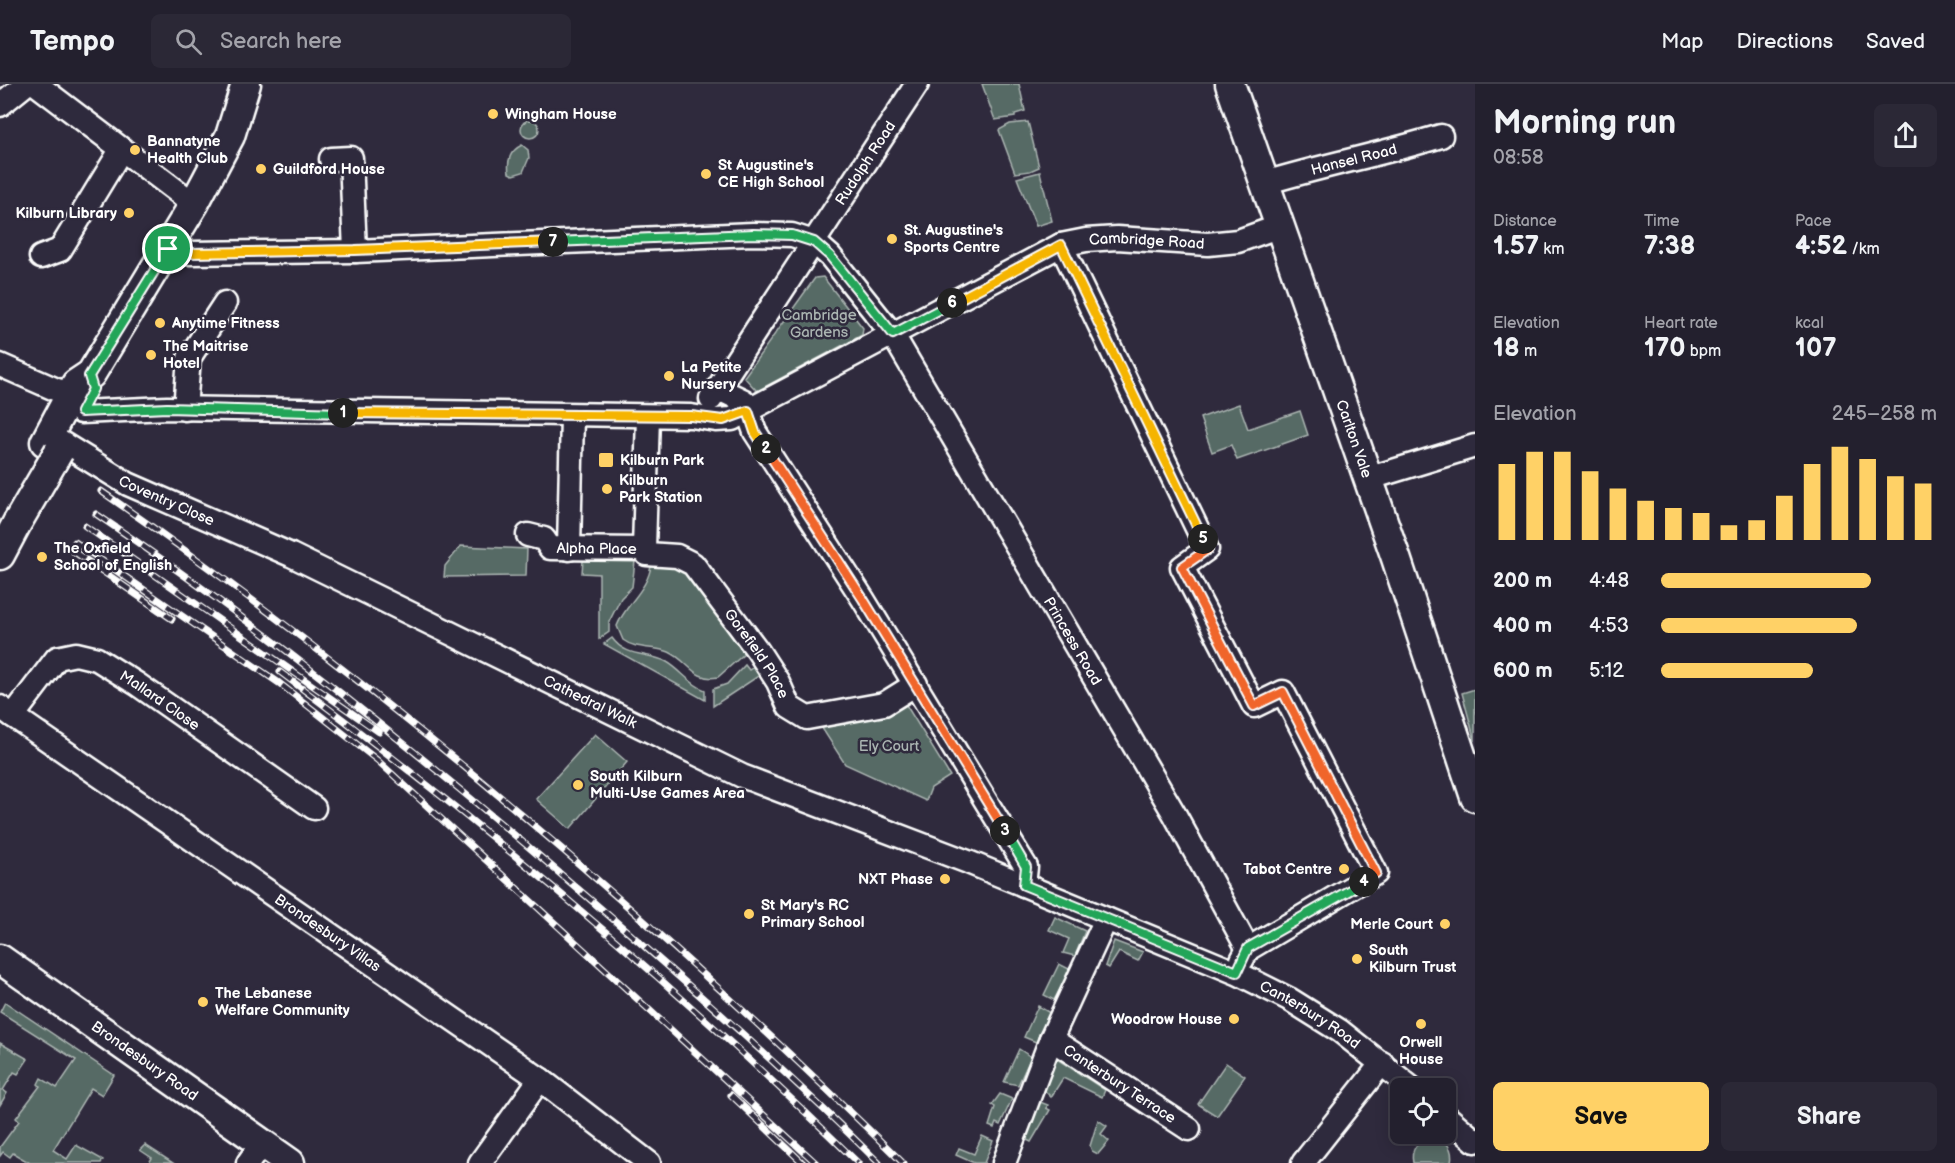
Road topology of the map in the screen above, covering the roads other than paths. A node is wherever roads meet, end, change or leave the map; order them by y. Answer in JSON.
{"nodes":[{"id":1,"x":36,"y":84,"type":"edge"},
{"id":2,"x":246,"y":84,"type":"edge"},
{"id":3,"x":917,"y":84,"type":"edge"},
{"id":4,"x":1230,"y":84,"type":"edge"},
{"id":5,"x":1441,"y":136,"type":"dead end"},
{"id":6,"x":121,"y":150,"type":"junction"},
{"id":7,"x":331,"y":159,"type":"dead end"},
{"id":8,"x":1265,"y":183,"type":"junction"},
{"id":9,"x":194,"y":204,"type":"junction"},
{"id":10,"x":1280,"y":226,"type":"junction"},
{"id":11,"x":814,"y":242,"type":"junction"},
{"id":12,"x":1061,"y":245,"type":"junction"},
{"id":13,"x":168,"y":249,"type":"junction"},
{"id":14,"x":355,"y":250,"type":"junction"},
{"id":15,"x":40,"y":257,"type":"dead end"},
{"id":16,"x":225,"y":303,"type":"dead end"},
{"id":17,"x":893,"y":334,"type":"junction"},
{"id":18,"x":0,"y":365,"type":"edge"},
{"id":19,"x":719,"y":389,"type":"junction"},
{"id":20,"x":185,"y":409,"type":"junction"},
{"id":21,"x":748,"y":411,"type":"junction"},
{"id":22,"x":572,"y":416,"type":"junction"},
{"id":23,"x":648,"y":416,"type":"junction"},
{"id":24,"x":691,"y":416,"type":"junction"},
{"id":25,"x":64,"y":422,"type":"junction"},
{"id":26,"x":1475,"y":446,"type":"edge"},
{"id":27,"x":1367,"y":479,"type":"junction"},
{"id":28,"x":5,"y":521,"type":"edge"},
{"id":29,"x":528,"y":535,"type":"dead end"},
{"id":30,"x":569,"y":549,"type":"junction"},
{"id":31,"x":644,"y":549,"type":"junction"},
{"id":32,"x":0,"y":555,"type":"edge"},
{"id":33,"x":291,"y":555,"type":"joint"},
{"id":34,"x":916,"y":684,"type":"junction"},
{"id":35,"x":7,"y":712,"type":"edge"},
{"id":36,"x":1475,"y":797,"type":"edge"},
{"id":37,"x":314,"y":808,"type":"dead end"},
{"id":38,"x":897,"y":837,"type":"joint"},
{"id":39,"x":1024,"y":885,"type":"junction"},
{"id":40,"x":1106,"y":919,"type":"junction"},
{"id":41,"x":1248,"y":948,"type":"junction"},
{"id":42,"x":0,"y":959,"type":"edge"},
{"id":43,"x":1237,"y":972,"type":"junction"},
{"id":44,"x":1051,"y":1039,"type":"junction"},
{"id":45,"x":1382,"y":1063,"type":"junction"},
{"id":46,"x":540,"y":1078,"type":"junction"},
{"id":47,"x":1400,"y":1078,"type":"edge"},
{"id":48,"x":1456,"y":1125,"type":"edge"},
{"id":49,"x":1189,"y":1130,"type":"dead end"},
{"id":50,"x":1475,"y":1141,"type":"edge"},
{"id":51,"x":255,"y":1153,"type":"edge"},
{"id":52,"x":290,"y":1163,"type":"edge"},
{"id":53,"x":480,"y":1163,"type":"edge"},
{"id":54,"x":650,"y":1163,"type":"edge"},
{"id":55,"x":1004,"y":1163,"type":"edge"},
{"id":56,"x":1303,"y":1163,"type":"edge"}],
"edges":[{"from":1,"to":6,"type":"street"},
{"from":2,"to":9,"type":"main road"},
{"from":3,"to":11,"type":"street","name":"Rudolph Road"},
{"from":4,"to":8,"type":"main road","name":"Carlton Vale"},
{"from":5,"to":8,"type":"street","name":"Hansel Road"},
{"from":6,"to":9,"type":"street"},
{"from":6,"to":15,"type":"street"},
{"from":7,"to":14,"type":"street"},
{"from":8,"to":10,"type":"main road","name":"Carlton Vale"},
{"from":9,"to":13,"type":"main road"},
{"from":10,"to":12,"type":"street","name":"Cambridge Road"},
{"from":10,"to":27,"type":"main road","name":"Carlton Vale"},
{"from":11,"to":14,"type":"street"},
{"from":11,"to":17,"type":"street"},
{"from":11,"to":19,"type":"street"},
{"from":12,"to":17,"type":"street","name":"Cambridge Road"},
{"from":12,"to":41,"type":"street"},
{"from":13,"to":14,"type":"street"},
{"from":13,"to":25,"type":"main road"},
{"from":16,"to":20,"type":"street"},
{"from":17,"to":21,"type":"street"},
{"from":17,"to":41,"type":"street","name":"Princess Road"},
{"from":18,"to":25,"type":"street"},
{"from":19,"to":21,"type":"street"},
{"from":19,"to":24,"type":"street"},
{"from":20,"to":22,"type":"street"},
{"from":20,"to":25,"type":"street"},
{"from":21,"to":24,"type":"street"},
{"from":21,"to":34,"type":"street"},
{"from":22,"to":23,"type":"street"},
{"from":22,"to":30,"type":"street"},
{"from":23,"to":24,"type":"street"},
{"from":23,"to":31,"type":"street","name":"Alpha Place"},
{"from":25,"to":28,"type":"main road","bridge":true},
{"from":25,"to":33,"type":"street","name":"Coventry Close"},
{"from":26,"to":27,"type":"street"},
{"from":27,"to":36,"type":"main road","name":"Carlton Vale"},
{"from":28,"to":32,"type":"main road"},
{"from":29,"to":30,"type":"street","name":"Alpha Place"},
{"from":30,"to":31,"type":"street","name":"Alpha Place"},
{"from":31,"to":34,"type":"street","name":"Gorefield Place"},
{"from":33,"to":38,"type":"street","name":"Cathedral Walk"},
{"from":34,"to":39,"type":"street"},
{"from":35,"to":37,"type":"street","name":"Mallard Close"},
{"from":35,"to":46,"type":"street","name":"Brondesbury Villas"},
{"from":38,"to":39,"type":"street","name":"Canterbury Road"},
{"from":39,"to":40,"type":"street","name":"Canterbury Road"},
{"from":40,"to":43,"type":"street","name":"Canterbury Road"},
{"from":40,"to":44,"type":"street","name":"Canterbury Terrace"},
{"from":41,"to":43,"type":"street"},
{"from":42,"to":51,"type":"main road","name":"Brondesbury Road"},
{"from":43,"to":45,"type":"street","name":"Canterbury Road"},
{"from":44,"to":49,"type":"street","name":"Canterbury Terrace"},
{"from":44,"to":55,"type":"street","name":"Canterbury Terrace"},
{"from":45,"to":47,"type":"street","name":"Canterbury Road"},
{"from":45,"to":56,"type":"street"},
{"from":46,"to":53,"type":"street"},
{"from":46,"to":54,"type":"street","name":"Brondesbury Villas"},
{"from":48,"to":50,"type":"street"},
{"from":51,"to":52,"type":"main road","name":"Brondesbury Road"}]}
